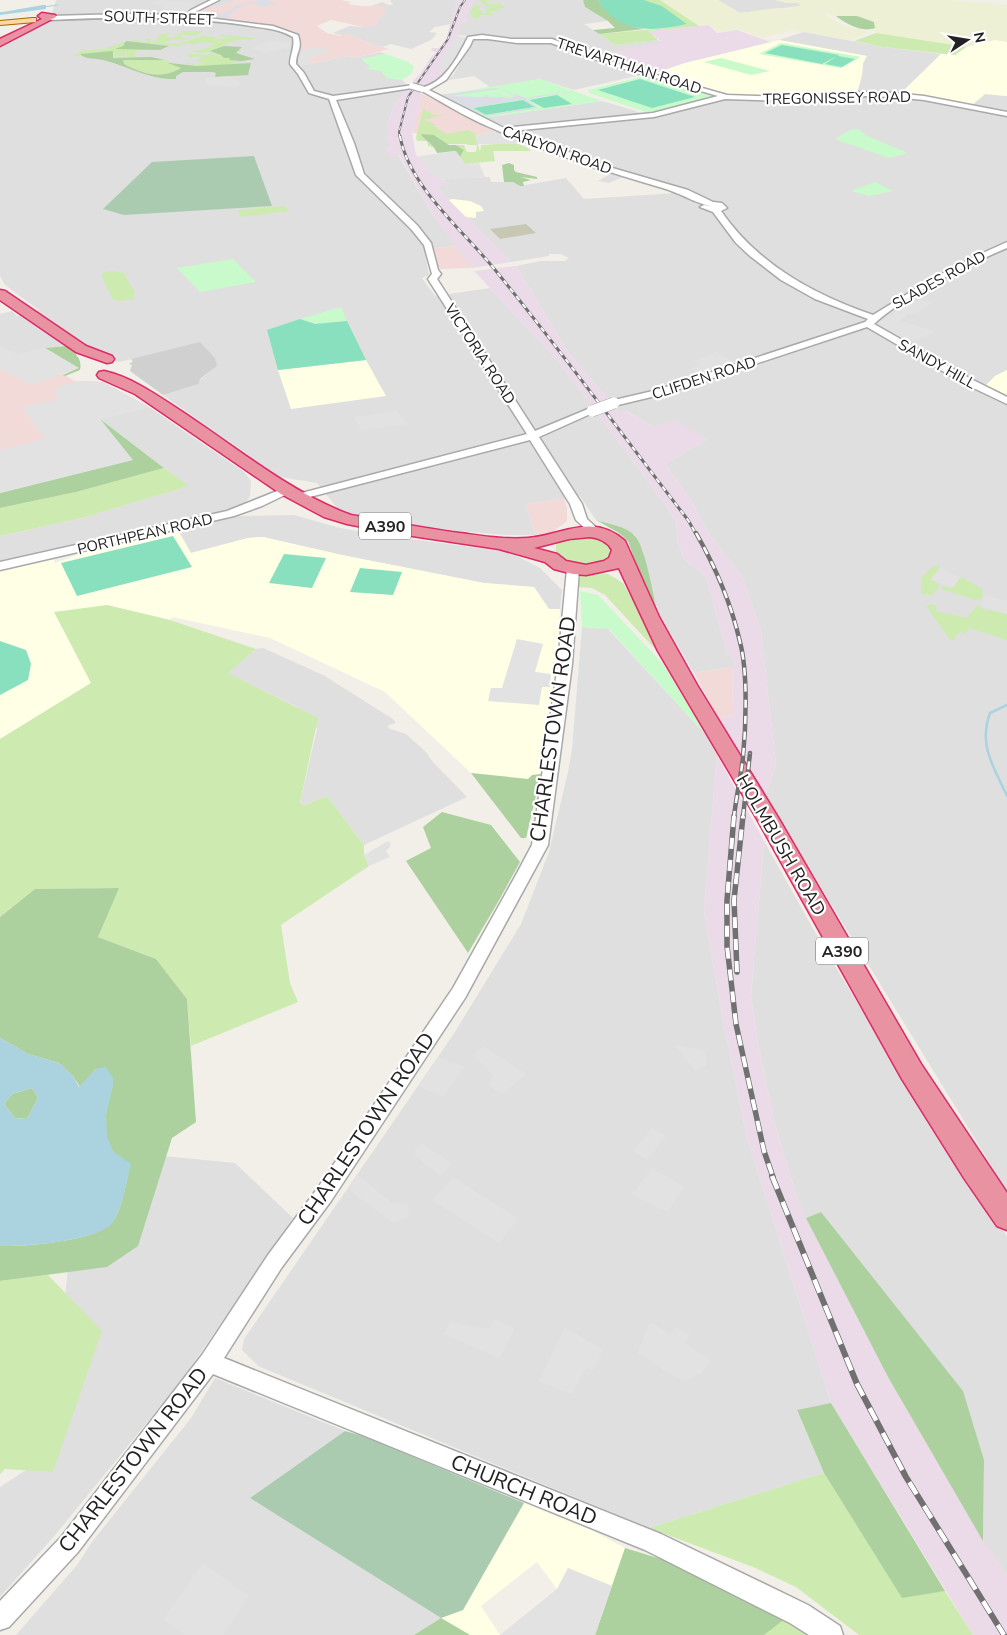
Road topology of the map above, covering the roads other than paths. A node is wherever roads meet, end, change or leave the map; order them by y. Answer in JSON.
{"nodes":[{"id":1,"x":216,"y":0,"type":"edge"},
{"id":2,"x":189,"y":16,"type":"junction"},
{"id":3,"x":41,"y":18,"type":"junction"},
{"id":4,"x":0,"y":23,"type":"edge"},
{"id":5,"x":0,"y":44,"type":"edge"},
{"id":6,"x":422,"y":90,"type":"junction"},
{"id":7,"x":725,"y":97,"type":"junction"},
{"id":8,"x":333,"y":98,"type":"junction"},
{"id":9,"x":1007,"y":114,"type":"edge"},
{"id":10,"x":504,"y":130,"type":"junction"},
{"id":11,"x":738,"y":240,"type":"joint"},
{"id":12,"x":1007,"y":245,"type":"edge"},
{"id":13,"x":0,"y":294,"type":"edge"},
{"id":14,"x":871,"y":321,"type":"junction"},
{"id":15,"x":81,"y":349,"type":"junction"},
{"id":16,"x":118,"y":365,"type":"junction"},
{"id":17,"x":88,"y":368,"type":"junction"},
{"id":18,"x":104,"y":375,"type":"junction"},
{"id":19,"x":140,"y":391,"type":"junction"},
{"id":20,"x":1007,"y":401,"type":"edge"},
{"id":21,"x":533,"y":436,"type":"junction"},
{"id":22,"x":288,"y":493,"type":"junction"},
{"id":23,"x":579,"y":514,"type":"junction"},
{"id":24,"x":595,"y":532,"type":"junction"},
{"id":25,"x":564,"y":534,"type":"junction"},
{"id":26,"x":501,"y":544,"type":"junction"},
{"id":27,"x":621,"y":550,"type":"junction"},
{"id":28,"x":551,"y":558,"type":"junction"},
{"id":29,"x":0,"y":566,"type":"edge"},
{"id":30,"x":573,"y":569,"type":"junction"},
{"id":31,"x":600,"y":569,"type":"junction"},
{"id":32,"x":640,"y":597,"type":"junction"},
{"id":33,"x":1007,"y":1217,"type":"edge"},
{"id":34,"x":209,"y":1362,"type":"junction"},
{"id":35,"x":0,"y":1618,"type":"edge"},
{"id":36,"x":832,"y":1635,"type":"edge"}],
"edges":[{"from":1,"to":2,"type":"street"},
{"from":2,"to":3,"type":"street","name":"SOUTH STREET"},
{"from":2,"to":8,"type":"street","name":"SOUTH STREET"},
{"from":3,"to":4,"type":"main road"},
{"from":3,"to":5,"type":"highway"},
{"from":6,"to":7,"type":"street","name":"TREVARTHIAN ROAD"},
{"from":6,"to":8,"type":"street","name":"CARLYON ROAD","bridge":true},
{"from":6,"to":10,"type":"street","name":"CARLYON ROAD"},
{"from":7,"to":9,"type":"street","name":"TREGONISSEY ROAD"},
{"from":7,"to":10,"type":"street"},
{"from":8,"to":21,"type":"street","name":"VICTORIA ROAD"},
{"from":10,"to":11,"type":"street","name":"CARLYON ROAD"},
{"from":11,"to":14,"type":"street","name":"SANDY HILL"},
{"from":12,"to":14,"type":"street","name":"SLADES ROAD"},
{"from":13,"to":15,"type":"highway","number":"A390"},
{"from":14,"to":20,"type":"street","name":"SANDY HILL"},
{"from":14,"to":21,"type":"street","name":"CLIFDEN ROAD","bridge":true},
{"from":15,"to":16,"type":"highway","number":"A390"},
{"from":15,"to":17,"type":"highway"},
{"from":16,"to":17,"type":"highway"},
{"from":16,"to":18,"type":"highway","number":"A390"},
{"from":16,"to":19,"type":"highway","number":"A390"},
{"from":17,"to":18,"type":"highway","number":"A390"},
{"from":18,"to":19,"type":"highway","number":"A390"},
{"from":19,"to":22,"type":"highway","number":"A390"},
{"from":21,"to":22,"type":"street","name":"PORTHPEAN ROAD"},
{"from":21,"to":23,"type":"street"},
{"from":22,"to":26,"type":"highway","number":"A390"},
{"from":22,"to":29,"type":"street","name":"PORTHPEAN ROAD"},
{"from":23,"to":24,"type":"street"},
{"from":23,"to":25,"type":"street"},
{"from":24,"to":25,"type":"highway","number":"A390"},
{"from":24,"to":27,"type":"highway","number":"A390"},
{"from":25,"to":26,"type":"highway","number":"A390"},
{"from":25,"to":28,"type":"highway"},
{"from":26,"to":28,"type":"highway","number":"A390"},
{"from":27,"to":31,"type":"highway"},
{"from":27,"to":32,"type":"highway","number":"A390"},
{"from":28,"to":30,"type":"highway","number":"A390"},
{"from":30,"to":31,"type":"highway","number":"A390"},
{"from":30,"to":34,"type":"street","name":"CHARLESTOWN ROAD"},
{"from":31,"to":32,"type":"highway","number":"A390"},
{"from":32,"to":33,"type":"highway","name":"HOLMBUSH ROAD","number":"A390"},
{"from":34,"to":35,"type":"street","name":"CHARLESTOWN ROAD"},
{"from":34,"to":36,"type":"street","name":"CHURCH ROAD"}]}
